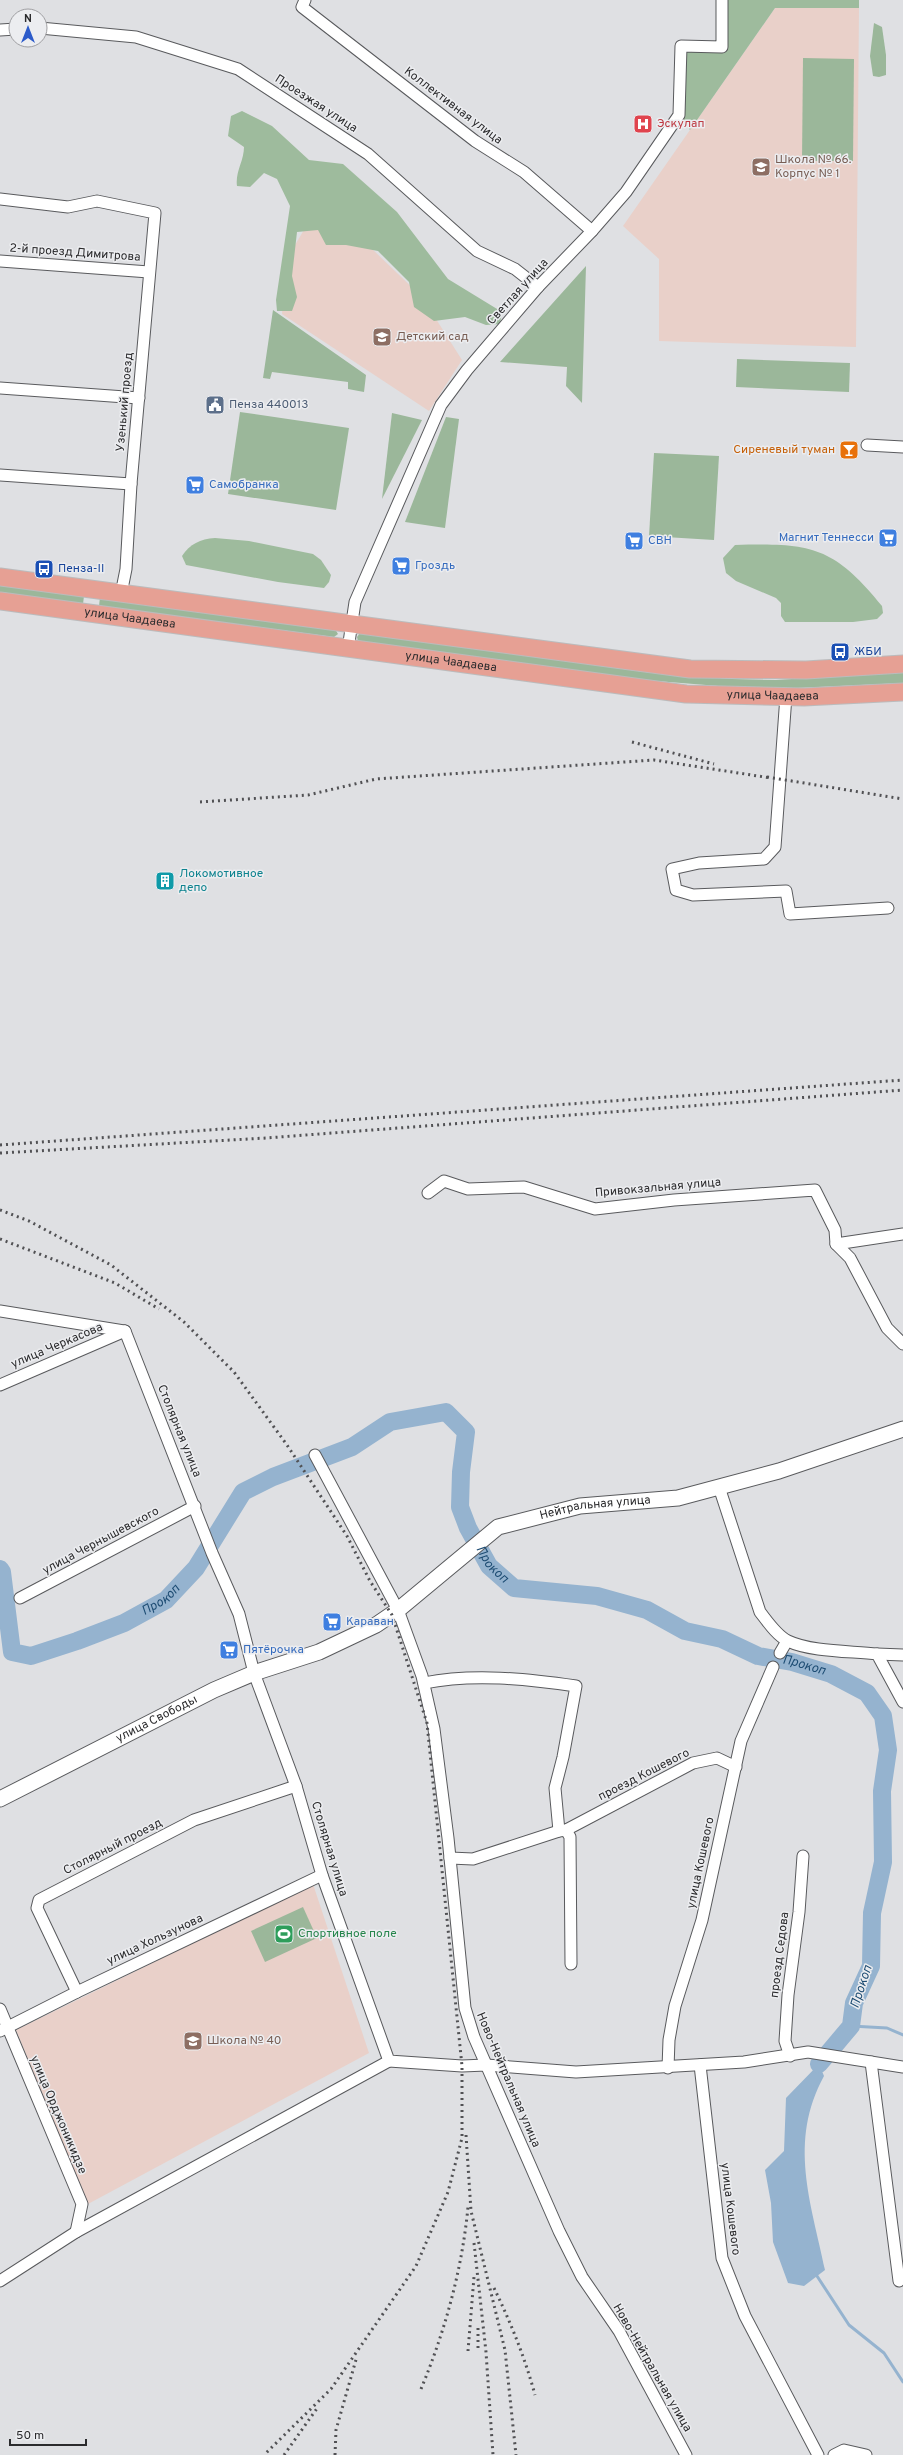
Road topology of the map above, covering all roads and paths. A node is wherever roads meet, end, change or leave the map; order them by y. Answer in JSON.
{"nodes":[{"id":1,"x":305,"y":0,"type":"edge"},
{"id":2,"x":722,"y":0,"type":"edge"},
{"id":3,"x":48,"y":29,"type":"edge"},
{"id":4,"x":0,"y":200,"type":"edge"},
{"id":5,"x":592,"y":231,"type":"junction"},
{"id":6,"x":0,"y":261,"type":"edge"},
{"id":7,"x":149,"y":272,"type":"junction"},
{"id":8,"x":538,"y":287,"type":"junction"},
{"id":9,"x":0,"y":388,"type":"edge"},
{"id":10,"x":139,"y":398,"type":"junction"},
{"id":11,"x":867,"y":445,"type":"dead end"},
{"id":12,"x":903,"y":447,"type":"edge"},
{"id":13,"x":0,"y":475,"type":"edge"},
{"id":14,"x":131,"y":484,"type":"junction"},
{"id":15,"x":0,"y":577,"type":"edge"},
{"id":16,"x":121,"y":594,"type":"junction"},
{"id":17,"x":0,"y":601,"type":"edge"},
{"id":18,"x":352,"y":625,"type":"junction"},
{"id":19,"x":348,"y":650,"type":"junction"},
{"id":20,"x":903,"y":664,"type":"edge"},
{"id":21,"x":903,"y":692,"type":"edge"},
{"id":22,"x":786,"y":696,"type":"junction"},
{"id":23,"x":888,"y":908,"type":"dead end"},
{"id":24,"x":428,"y":1193,"type":"dead end"},
{"id":25,"x":903,"y":1234,"type":"edge"},
{"id":26,"x":836,"y":1244,"type":"junction"},
{"id":27,"x":0,"y":1311,"type":"edge"},
{"id":28,"x":125,"y":1331,"type":"junction"},
{"id":29,"x":903,"y":1344,"type":"edge"},
{"id":30,"x":0,"y":1385,"type":"edge"},
{"id":31,"x":903,"y":1428,"type":"edge"},
{"id":32,"x":316,"y":1455,"type":"dead end"},
{"id":33,"x":719,"y":1487,"type":"junction"},
{"id":34,"x":195,"y":1506,"type":"junction"},
{"id":35,"x":20,"y":1598,"type":"dead end"},
{"id":36,"x":398,"y":1610,"type":"junction"},
{"id":37,"x":787,"y":1641,"type":"junction"},
{"id":38,"x":319,"y":1652,"type":"joint"},
{"id":39,"x":780,"y":1653,"type":"dead end"},
{"id":40,"x":877,"y":1654,"type":"junction"},
{"id":41,"x":903,"y":1655,"type":"edge"},
{"id":42,"x":773,"y":1667,"type":"dead end"},
{"id":43,"x":254,"y":1673,"type":"junction"},
{"id":44,"x":424,"y":1683,"type":"junction"},
{"id":45,"x":903,"y":1702,"type":"edge"},
{"id":46,"x":736,"y":1767,"type":"junction"},
{"id":47,"x":296,"y":1786,"type":"junction"},
{"id":48,"x":0,"y":1799,"type":"edge"},
{"id":49,"x":562,"y":1830,"type":"junction"},
{"id":50,"x":803,"y":1856,"type":"dead end"},
{"id":51,"x":450,"y":1858,"type":"junction"},
{"id":52,"x":322,"y":1875,"type":"junction"},
{"id":53,"x":571,"y":1964,"type":"dead end"},
{"id":54,"x":77,"y":1992,"type":"junction"},
{"id":55,"x":0,"y":2009,"type":"edge"},
{"id":56,"x":4,"y":2029,"type":"edge"},
{"id":57,"x":790,"y":2056,"type":"junction"},
{"id":58,"x":389,"y":2061,"type":"junction"},
{"id":59,"x":871,"y":2062,"type":"junction"},
{"id":60,"x":486,"y":2065,"type":"junction"},
{"id":61,"x":700,"y":2065,"type":"junction"},
{"id":62,"x":903,"y":2067,"type":"edge"},
{"id":63,"x":668,"y":2068,"type":"junction"},
{"id":64,"x":76,"y":2232,"type":"junction"},
{"id":65,"x":0,"y":2281,"type":"edge"},
{"id":66,"x":899,"y":2281,"type":"dead end"},
{"id":67,"x":686,"y":2455,"type":"edge"},
{"id":68,"x":818,"y":2455,"type":"edge"},
{"id":69,"x":834,"y":2455,"type":"edge"},
{"id":70,"x":866,"y":2455,"type":"edge"}],
"edges":[{"from":1,"to":5,"type":"street","name":"Коллективная улица"},
{"from":2,"to":5,"type":"street","name":"Светлая улица"},
{"from":3,"to":8,"type":"street","name":"Проезжая улица"},
{"from":4,"to":7,"type":"street","name":"Узенький проезд"},
{"from":5,"to":8,"type":"street","name":"Светлая улица"},
{"from":6,"to":7,"type":"street","name":"2-й проезд Димитрова"},
{"from":7,"to":10,"type":"street","name":"Узенький проезд"},
{"from":8,"to":18,"type":"street","name":"Светлая улица"},
{"from":9,"to":10,"type":"street"},
{"from":10,"to":14,"type":"street","name":"Узенький проезд"},
{"from":11,"to":12,"type":"street"},
{"from":13,"to":14,"type":"street"},
{"from":14,"to":16,"type":"street","name":"Узенький проезд"},
{"from":15,"to":16,"type":"main road","name":"улица Чаадаева"},
{"from":16,"to":18,"type":"main road","name":"улица Чаадаева"},
{"from":17,"to":19,"type":"main road","name":"улица Чаадаева"},
{"from":18,"to":19,"type":"street","name":"Светлая улица"},
{"from":18,"to":20,"type":"main road","name":"улица Чаадаева"},
{"from":19,"to":22,"type":"main road","name":"улица Чаадаева"},
{"from":21,"to":22,"type":"main road","name":"улица Чаадаева"},
{"from":22,"to":23,"type":"street"},
{"from":24,"to":26,"type":"street","name":"Привокзальная улица"},
{"from":25,"to":26,"type":"street"},
{"from":26,"to":29,"type":"street"},
{"from":27,"to":28,"type":"street"},
{"from":28,"to":30,"type":"street","name":"улица Черкасова"},
{"from":28,"to":34,"type":"street","name":"Столярная улица"},
{"from":31,"to":33,"type":"main road","name":"Нейтральная улица"},
{"from":32,"to":36,"type":"street","name":"Ново-Нейтральная улица"},
{"from":33,"to":36,"type":"main road","name":"Нейтральная улица"},
{"from":33,"to":37,"type":"street"},
{"from":34,"to":35,"type":"street","name":"улица Чернышевского"},
{"from":34,"to":43,"type":"street","name":"Столярная улица"},
{"from":36,"to":38,"type":"main road","name":"Нейтральная улица"},
{"from":36,"to":44,"type":"street","name":"Ново-Нейтральная улица"},
{"from":37,"to":39,"type":"street"},
{"from":37,"to":40,"type":"street"},
{"from":38,"to":43,"type":"main road","name":"улица Свободы"},
{"from":40,"to":41,"type":"street"},
{"from":40,"to":45,"type":"street"},
{"from":42,"to":46,"type":"street","name":"улица Кошевого"},
{"from":43,"to":47,"type":"street","name":"Столярная улица"},
{"from":43,"to":48,"type":"main road","name":"улица Свободы"},
{"from":44,"to":49,"type":"street"},
{"from":44,"to":51,"type":"street","name":"Ново-Нейтральная улица"},
{"from":46,"to":49,"type":"street","name":"проезд Кошевого"},
{"from":46,"to":63,"type":"street","name":"улица Кошевого"},
{"from":47,"to":52,"type":"street","name":"Столярная улица"},
{"from":47,"to":54,"type":"street","name":"Столярный проезд"},
{"from":49,"to":51,"type":"street","name":"проезд Кошевого"},
{"from":49,"to":53,"type":"street"},
{"from":50,"to":57,"type":"street","name":"проезд Седова"},
{"from":51,"to":60,"type":"street","name":"Ново-Нейтральная улица"},
{"from":52,"to":54,"type":"street","name":"улица Хользунова"},
{"from":52,"to":58,"type":"street","name":"Столярная улица"},
{"from":54,"to":56,"type":"street","name":"улица Хользунова"},
{"from":55,"to":56,"type":"street","name":"улица Орджоникидзе"},
{"from":56,"to":64,"type":"street","name":"улица Орджоникидзе"},
{"from":57,"to":59,"type":"street"},
{"from":57,"to":61,"type":"street"},
{"from":58,"to":60,"type":"street"},
{"from":58,"to":64,"type":"street"},
{"from":59,"to":62,"type":"street"},
{"from":59,"to":66,"type":"street"},
{"from":60,"to":63,"type":"street"},
{"from":60,"to":67,"type":"street","name":"Ново-Нейтральная улица"},
{"from":61,"to":63,"type":"street"},
{"from":61,"to":68,"type":"street","name":"улица Кошевого"},
{"from":64,"to":65,"type":"street"},
{"from":69,"to":70,"type":"street"}]}
